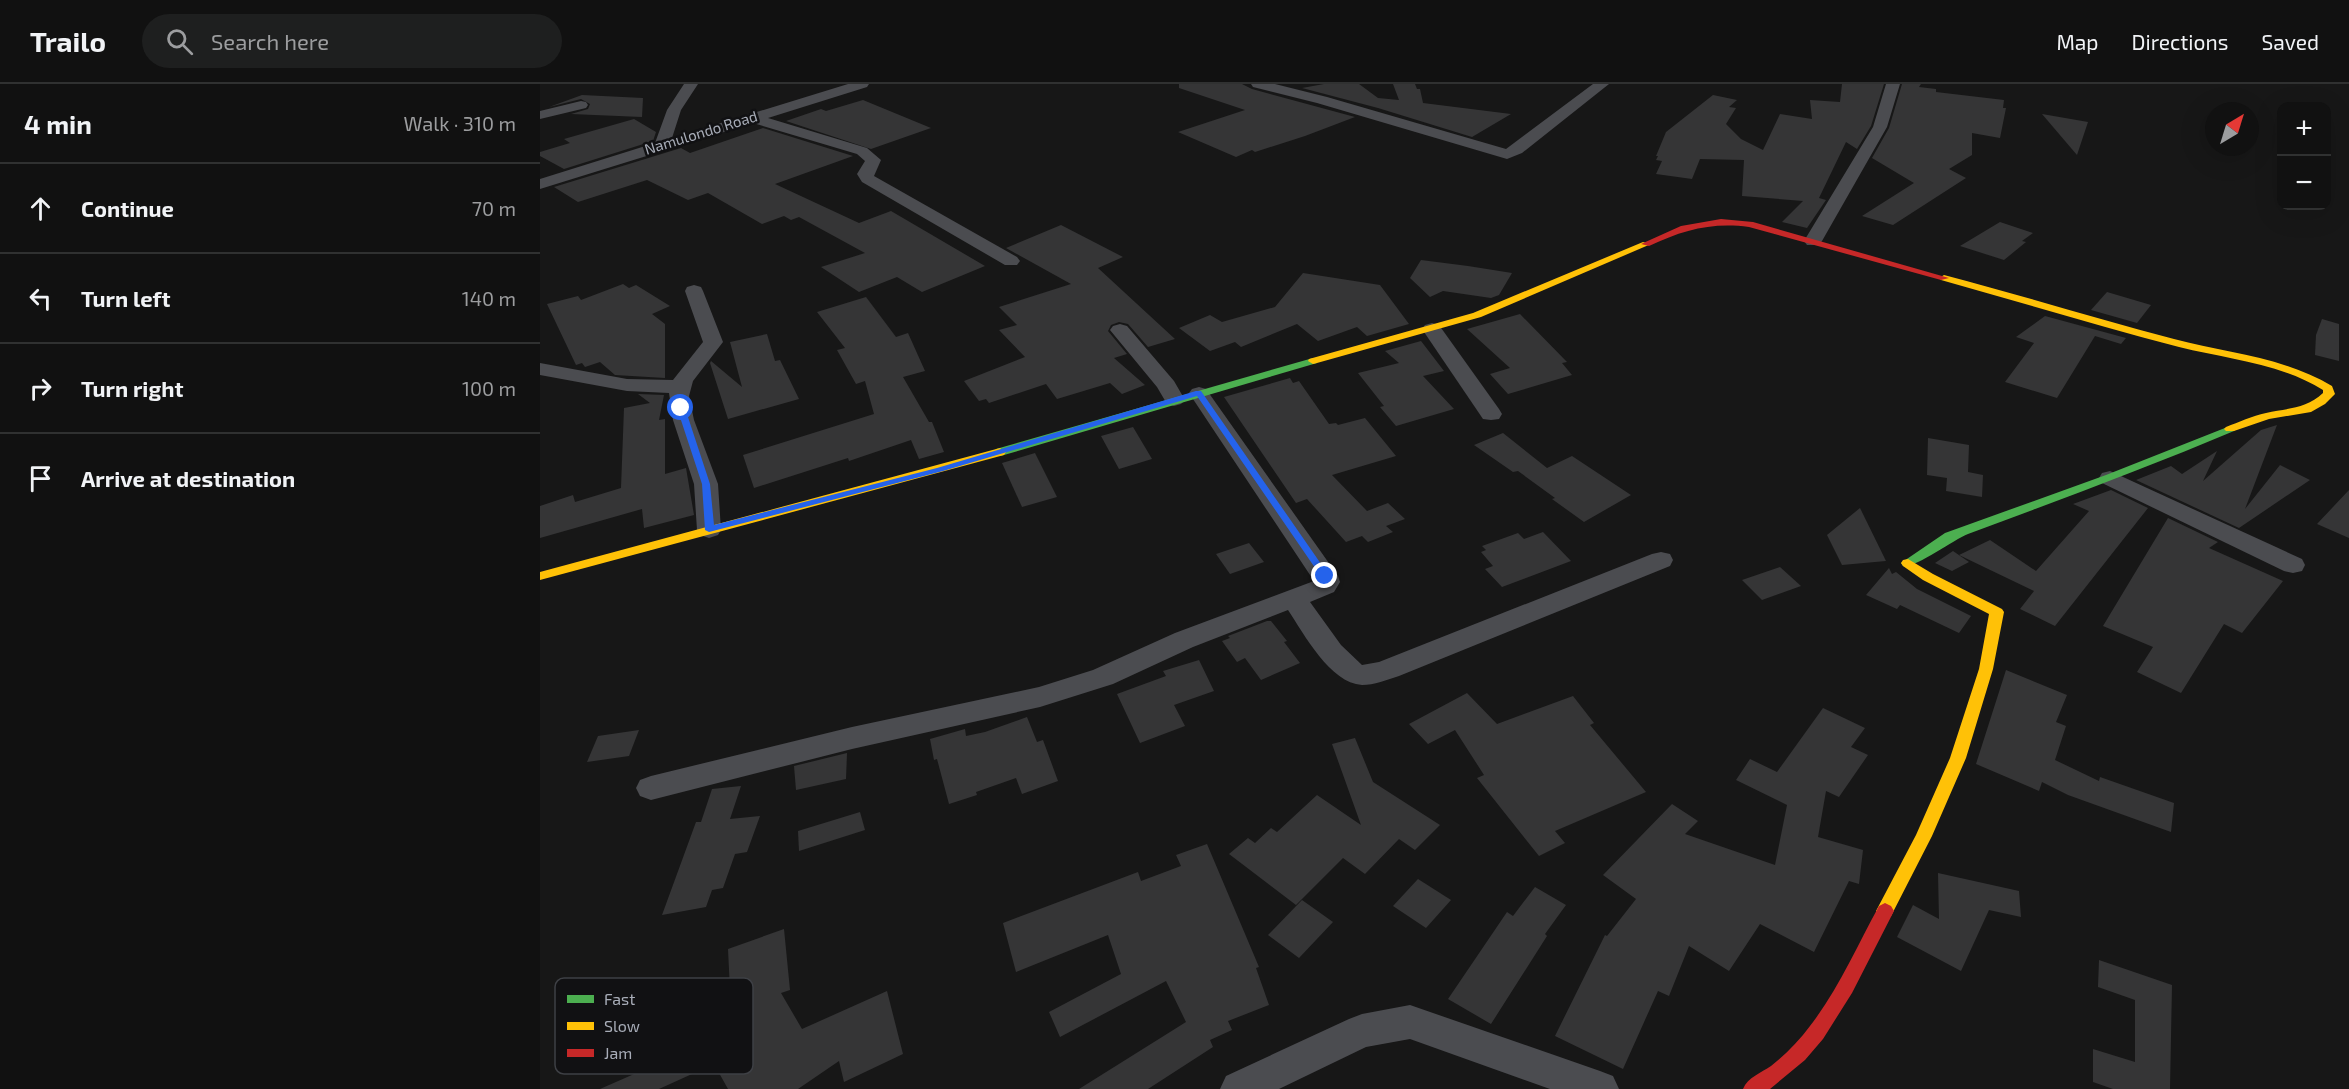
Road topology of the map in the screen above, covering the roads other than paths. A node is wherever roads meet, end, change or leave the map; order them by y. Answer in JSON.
{"nodes":[{"id":1,"x":691,"y":84,"type":"edge"},
{"id":2,"x":862,"y":84,"type":"edge"},
{"id":3,"x":1258,"y":84,"type":"edge"},
{"id":4,"x":1314,"y":84,"type":"edge"},
{"id":5,"x":1602,"y":84,"type":"edge"},
{"id":6,"x":1893,"y":84,"type":"edge"},
{"id":7,"x":1285,"y":90,"type":"junction"},
{"id":8,"x":581,"y":105,"type":"dead end"},
{"id":9,"x":540,"y":115,"type":"edge"},
{"id":10,"x":753,"y":118,"type":"junction"},
{"id":11,"x":662,"y":145,"type":"junction"},
{"id":12,"x":540,"y":184,"type":"edge"},
{"id":13,"x":1813,"y":241,"type":"junction"},
{"id":14,"x":1011,"y":261,"type":"dead end"},
{"id":15,"x":694,"y":291,"type":"dead end"},
{"id":16,"x":1432,"y":329,"type":"junction"},
{"id":17,"x":1120,"y":330,"type":"dead end"},
{"id":18,"x":540,"y":369,"type":"edge"},
{"id":19,"x":680,"y":386,"type":"junction"},
{"id":20,"x":1199,"y":393,"type":"junction"},
{"id":21,"x":1174,"y":400,"type":"junction"},
{"id":22,"x":1491,"y":414,"type":"dead end"},
{"id":23,"x":2110,"y":478,"type":"junction"},
{"id":24,"x":709,"y":530,"type":"junction"},
{"id":25,"x":1662,"y":560,"type":"dead end"},
{"id":26,"x":2294,"y":565,"type":"dead end"},
{"id":27,"x":540,"y":576,"type":"edge"},
{"id":28,"x":1293,"y":597,"type":"junction"},
{"id":29,"x":651,"y":788,"type":"dead end"},
{"id":30,"x":1239,"y":1089,"type":"edge"},
{"id":31,"x":1599,"y":1089,"type":"edge"},
{"id":32,"x":1753,"y":1089,"type":"edge"}],
"edges":[{"from":1,"to":11,"type":"street"},
{"from":2,"to":10,"type":"street","name":"Namulondo Road"},
{"from":3,"to":7,"type":"street"},
{"from":4,"to":7,"type":"street"},
{"from":5,"to":7,"type":"street"},
{"from":6,"to":13,"type":"street"},
{"from":8,"to":9,"type":"street"},
{"from":10,"to":11,"type":"street","name":"Namulondo Road"},
{"from":10,"to":14,"type":"street"},
{"from":11,"to":12,"type":"street","name":"Namulondo Road"},
{"from":13,"to":16,"type":"street"},
{"from":13,"to":23,"type":"street"},
{"from":15,"to":19,"type":"street"},
{"from":16,"to":20,"type":"street"},
{"from":16,"to":22,"type":"street"},
{"from":17,"to":21,"type":"street"},
{"from":18,"to":19,"type":"street"},
{"from":19,"to":24,"type":"street"},
{"from":20,"to":21,"type":"street"},
{"from":20,"to":28,"type":"street"},
{"from":21,"to":24,"type":"street"},
{"from":23,"to":26,"type":"street"},
{"from":23,"to":32,"type":"street"},
{"from":24,"to":27,"type":"street"},
{"from":25,"to":28,"type":"street"},
{"from":28,"to":29,"type":"street"},
{"from":30,"to":31,"type":"street"}]}
